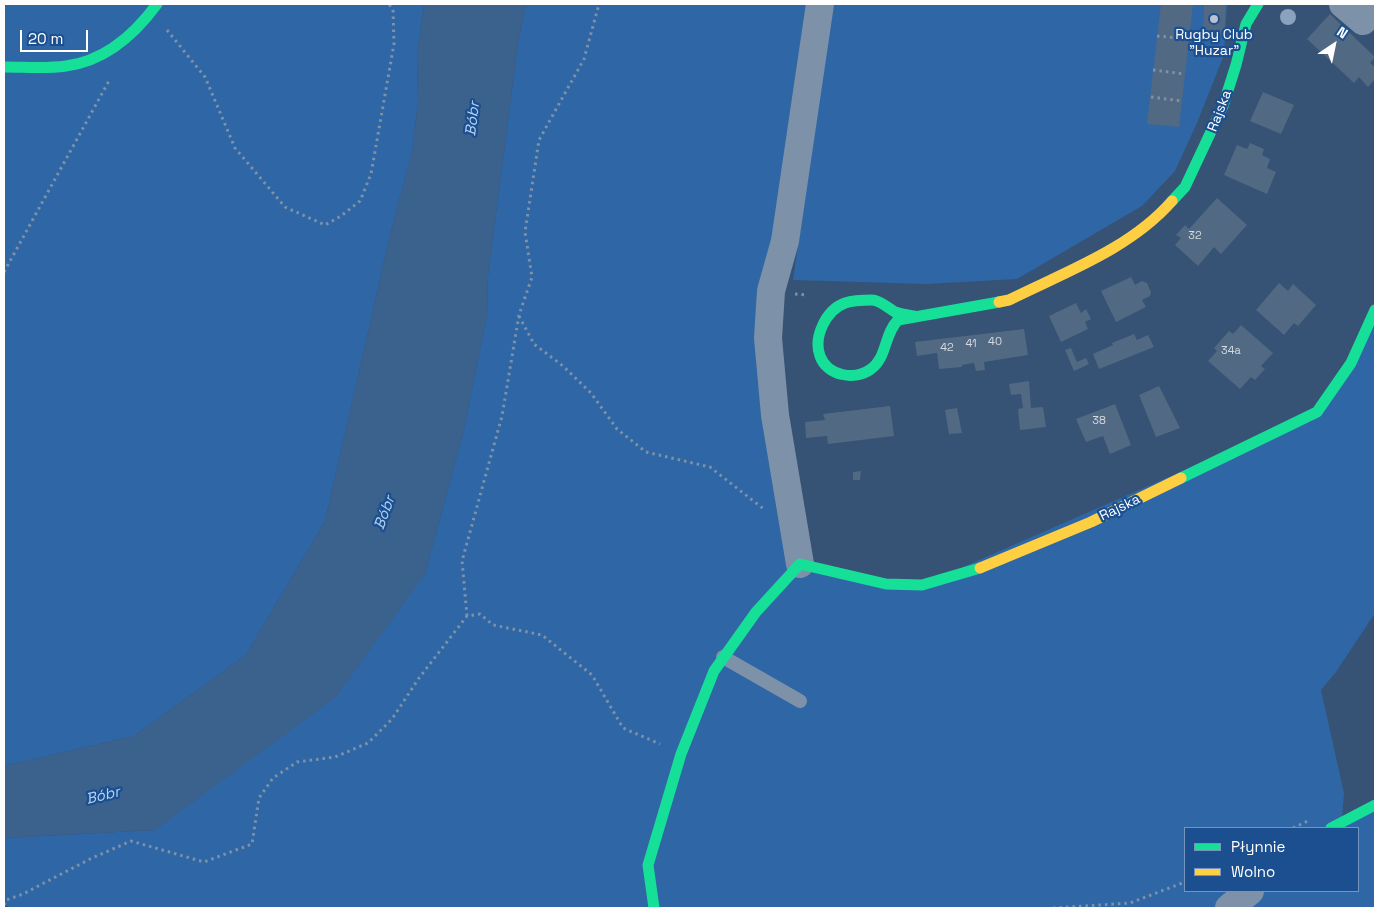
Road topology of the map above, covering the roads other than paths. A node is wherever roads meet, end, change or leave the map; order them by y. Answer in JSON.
{"nodes":[{"id":1,"x":820,"y":4,"type":"edge"},
{"id":2,"x":154,"y":9,"type":"edge"},
{"id":3,"x":1250,"y":10,"type":"edge"},
{"id":4,"x":4,"y":67,"type":"edge"},
{"id":5,"x":1375,"y":310,"type":"edge"},
{"id":6,"x":914,"y":316,"type":"junction"},
{"id":7,"x":800,"y":564,"type":"junction"},
{"id":8,"x":723,"y":657,"type":"junction"},
{"id":9,"x":800,"y":701,"type":"dead end"},
{"id":10,"x":1375,"y":805,"type":"edge"},
{"id":11,"x":1333,"y":827,"type":"edge"},
{"id":12,"x":1249,"y":892,"type":"edge"},
{"id":13,"x":654,"y":908,"type":"edge"},
{"id":14,"x":1229,"y":908,"type":"edge"}],
"edges":[{"from":1,"to":7,"type":"street"},
{"from":2,"to":4,"type":"street"},
{"from":3,"to":6,"type":"street","name":"Rajska"},
{"from":5,"to":7,"type":"street","name":"Rajska"},
{"from":6,"to":6,"type":"street","name":"Rajska"},
{"from":7,"to":8,"type":"street"},
{"from":8,"to":9,"type":"lane"},
{"from":8,"to":13,"type":"street"},
{"from":10,"to":11,"type":"street"},
{"from":12,"to":14,"type":"street"}]}
